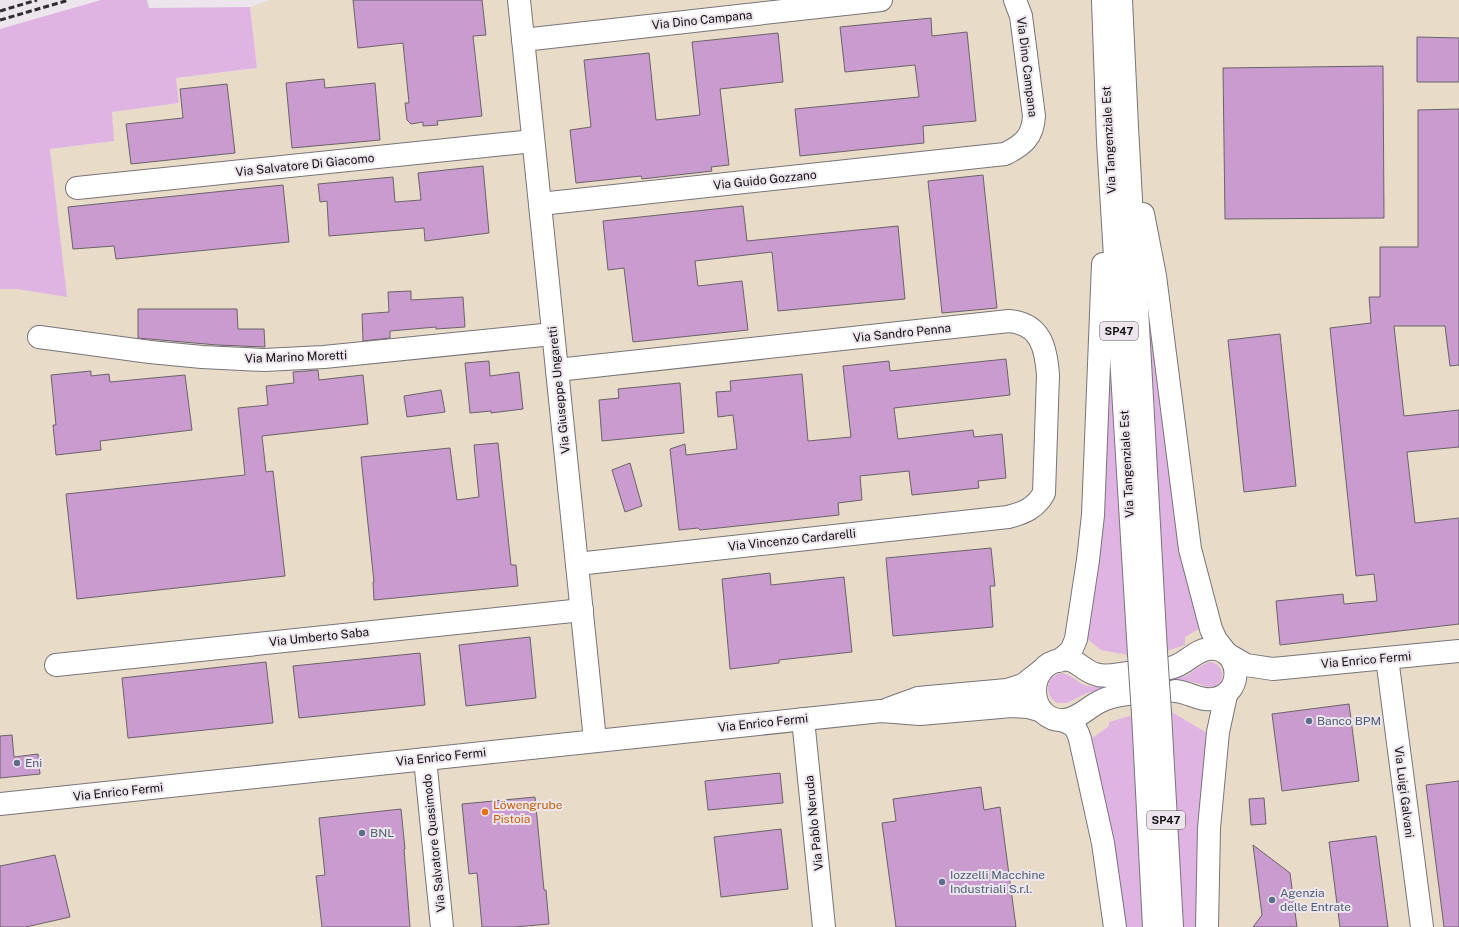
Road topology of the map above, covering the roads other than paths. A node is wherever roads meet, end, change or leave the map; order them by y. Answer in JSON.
{"nodes":[{"id":1,"x":519,"y":0,"type":"edge"},
{"id":2,"x":881,"y":0,"type":"edge"},
{"id":3,"x":1015,"y":0,"type":"edge"},
{"id":4,"x":1112,"y":4,"type":"edge"},
{"id":5,"x":523,"y":40,"type":"junction"},
{"id":6,"x":1127,"y":127,"type":"junction"},
{"id":7,"x":533,"y":141,"type":"junction"},
{"id":8,"x":1108,"y":141,"type":"junction"},
{"id":9,"x":990,"y":156,"type":"joint"},
{"id":10,"x":78,"y":188,"type":"dead end"},
{"id":11,"x":540,"y":204,"type":"junction"},
{"id":12,"x":553,"y":334,"type":"junction"},
{"id":13,"x":39,"y":336,"type":"dead end"},
{"id":14,"x":557,"y":370,"type":"junction"},
{"id":15,"x":1008,"y":517,"type":"joint"},
{"id":16,"x":577,"y":564,"type":"junction"},
{"id":17,"x":582,"y":610,"type":"junction"},
{"id":18,"x":1459,"y":651,"type":"edge"},
{"id":19,"x":1227,"y":654,"type":"junction"},
{"id":20,"x":1155,"y":658,"type":"junction"},
{"id":21,"x":1387,"y":658,"type":"junction"},
{"id":22,"x":56,"y":665,"type":"dead end"},
{"id":23,"x":1050,"y":666,"type":"junction"},
{"id":24,"x":1273,"y":669,"type":"junction"},
{"id":25,"x":1175,"y":691,"type":"dead end"},
{"id":26,"x":1229,"y":692,"type":"junction"},
{"id":27,"x":881,"y":711,"type":"junction"},
{"id":28,"x":1151,"y":714,"type":"junction"},
{"id":29,"x":1052,"y":715,"type":"junction"},
{"id":30,"x":803,"y":719,"type":"junction"},
{"id":31,"x":595,"y":740,"type":"junction"},
{"id":32,"x":425,"y":759,"type":"junction"},
{"id":33,"x":0,"y":804,"type":"edge"},
{"id":34,"x":442,"y":927,"type":"edge"},
{"id":35,"x":824,"y":927,"type":"edge"},
{"id":36,"x":1115,"y":927,"type":"edge"},
{"id":37,"x":1154,"y":927,"type":"edge"},
{"id":38,"x":1172,"y":927,"type":"edge"},
{"id":39,"x":1207,"y":927,"type":"edge"},
{"id":40,"x":1422,"y":927,"type":"edge"}],
"edges":[{"from":1,"to":5,"type":"street","name":"Via Giuseppe Ungaretti"},
{"from":2,"to":5,"type":"street","name":"Via Dino Campana"},
{"from":3,"to":9,"type":"street","name":"Via Dino Campana"},
{"from":4,"to":6,"type":"street","name":"Via Tangenziale Est","number":"SP47"},
{"from":4,"to":8,"type":"street","name":"Via Tangenziale Est","number":"SP47"},
{"from":5,"to":7,"type":"street","name":"Via Giuseppe Ungaretti"},
{"from":6,"to":19,"type":"street"},
{"from":6,"to":20,"type":"street","name":"Via Tangenziale Est","number":"SP47"},
{"from":7,"to":10,"type":"street","name":"Via Salvatore Di Giacomo"},
{"from":7,"to":11,"type":"street","name":"Via Giuseppe Ungaretti"},
{"from":8,"to":20,"type":"street","name":"Via Tangenziale Est","number":"SP47"},
{"from":8,"to":23,"type":"street"},
{"from":9,"to":11,"type":"street","name":"Via Guido Gozzano"},
{"from":11,"to":12,"type":"street","name":"Via Giuseppe Ungaretti"},
{"from":12,"to":13,"type":"street","name":"Via Marino Moretti"},
{"from":12,"to":14,"type":"street","name":"Via Giuseppe Ungaretti"},
{"from":14,"to":15,"type":"street","name":"Via Sandro Penna"},
{"from":14,"to":16,"type":"street","name":"Via Giuseppe Ungaretti"},
{"from":15,"to":16,"type":"street","name":"Via Vincenzo Cardarelli"},
{"from":16,"to":17,"type":"street","name":"Via Giuseppe Ungaretti"},
{"from":17,"to":22,"type":"street","name":"Via Umberto Saba"},
{"from":17,"to":31,"type":"street","name":"Via Giuseppe Ungaretti"},
{"from":18,"to":21,"type":"street","name":"Via Enrico Fermi"},
{"from":19,"to":20,"type":"street","name":"Via Enrico Fermi"},
{"from":19,"to":24,"type":"street","name":"Via Enrico Fermi"},
{"from":19,"to":26,"type":"street"},
{"from":20,"to":28,"type":"street","name":"Via Tangenziale Est","number":"SP47","bridge":true},
{"from":21,"to":24,"type":"street","name":"Via Enrico Fermi"},
{"from":21,"to":40,"type":"street","name":"Via Luigi Galvani"},
{"from":23,"to":27,"type":"street","name":"Via Enrico Fermi"},
{"from":23,"to":29,"type":"street"},
{"from":23,"to":29,"type":"street","name":"Via Enrico Fermi"},
{"from":24,"to":26,"type":"street","name":"Via Enrico Fermi"},
{"from":25,"to":26,"type":"street","name":"Via Enrico Fermi"},
{"from":26,"to":39,"type":"street"},
{"from":27,"to":29,"type":"street","name":"Via Enrico Fermi"},
{"from":27,"to":30,"type":"street","name":"Via Enrico Fermi"},
{"from":28,"to":37,"type":"street","name":"Via Tangenziale Est","number":"SP47"},
{"from":28,"to":38,"type":"street","name":"Via Tangenziale Est","number":"SP47"},
{"from":29,"to":36,"type":"street"},
{"from":30,"to":31,"type":"street","name":"Via Enrico Fermi"},
{"from":30,"to":35,"type":"street","name":"Via Pablo Neruda"},
{"from":31,"to":32,"type":"street","name":"Via Enrico Fermi"},
{"from":32,"to":33,"type":"street","name":"Via Enrico Fermi"},
{"from":32,"to":34,"type":"street","name":"Via Salvatore Quasimodo"}]}
